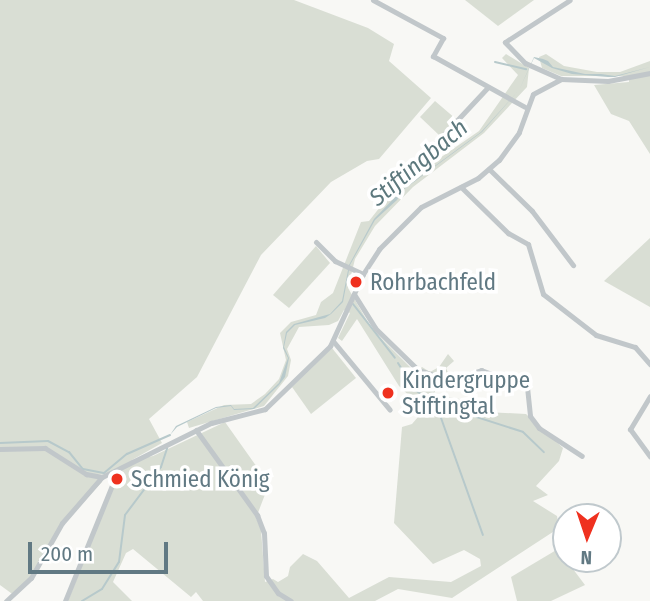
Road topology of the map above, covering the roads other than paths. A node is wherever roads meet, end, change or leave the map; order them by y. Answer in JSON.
{"nodes":[{"id":1,"x":373,"y":0,"type":"edge"},
{"id":2,"x":570,"y":0,"type":"edge"},
{"id":3,"x":650,"y":73,"type":"edge"},
{"id":4,"x":561,"y":79,"type":"junction"},
{"id":5,"x":487,"y":88,"type":"junction"},
{"id":6,"x":525,"y":107,"type":"junction"},
{"id":7,"x":433,"y":146,"type":"dead end"},
{"id":8,"x":489,"y":169,"type":"junction"},
{"id":9,"x":461,"y":187,"type":"junction"},
{"id":10,"x":316,"y":242,"type":"dead end"},
{"id":11,"x":573,"y":265,"type":"dead end"},
{"id":12,"x":363,"y":274,"type":"junction"},
{"id":13,"x":354,"y":294,"type":"junction"},
{"id":14,"x":333,"y":341,"type":"junction"},
{"id":15,"x":650,"y":364,"type":"edge"},
{"id":16,"x":650,"y":396,"type":"edge"},
{"id":17,"x":390,"y":410,"type":"dead end"},
{"id":18,"x":196,"y":430,"type":"junction"},
{"id":19,"x":0,"y":449,"type":"edge"},
{"id":20,"x":582,"y":456,"type":"dead end"},
{"id":21,"x":650,"y":457,"type":"edge"},
{"id":22,"x":117,"y":473,"type":"junction"},
{"id":23,"x":102,"y":477,"type":"junction"},
{"id":24,"x":6,"y":601,"type":"edge"},
{"id":25,"x":65,"y":601,"type":"edge"},
{"id":26,"x":291,"y":601,"type":"edge"}],
"edges":[{"from":1,"to":5,"type":"street"},
{"from":2,"to":4,"type":"street"},
{"from":3,"to":4,"type":"street"},
{"from":4,"to":6,"type":"street"},
{"from":5,"to":6,"type":"street"},
{"from":5,"to":7,"type":"street"},
{"from":6,"to":8,"type":"street"},
{"from":8,"to":9,"type":"street"},
{"from":8,"to":11,"type":"street"},
{"from":9,"to":12,"type":"street"},
{"from":9,"to":15,"type":"street"},
{"from":10,"to":12,"type":"street"},
{"from":12,"to":13,"type":"street"},
{"from":13,"to":14,"type":"street"},
{"from":13,"to":20,"type":"street"},
{"from":14,"to":17,"type":"street"},
{"from":14,"to":18,"type":"street"},
{"from":16,"to":21,"type":"street"},
{"from":18,"to":22,"type":"street"},
{"from":18,"to":26,"type":"street"},
{"from":19,"to":23,"type":"street"},
{"from":22,"to":23,"type":"street"},
{"from":22,"to":25,"type":"street"},
{"from":23,"to":24,"type":"street"}]}
